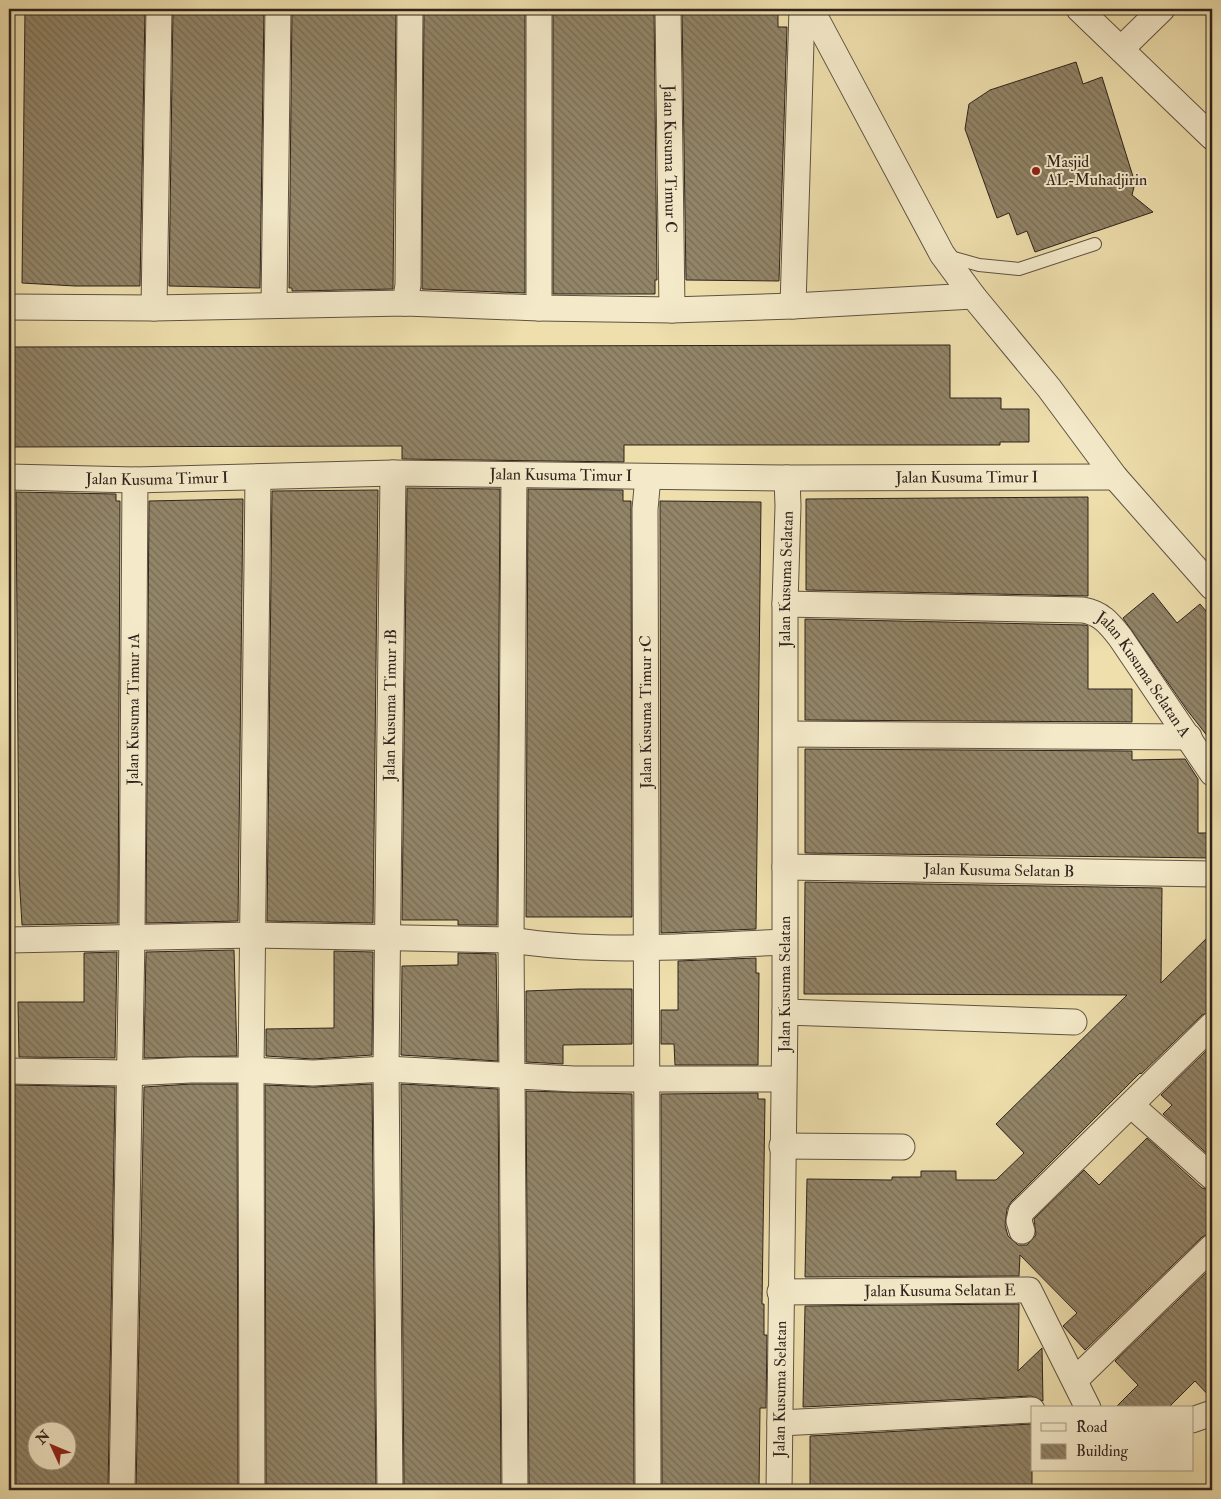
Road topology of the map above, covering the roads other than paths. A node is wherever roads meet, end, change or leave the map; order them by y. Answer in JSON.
{"nodes":[{"id":1,"x":159,"y":9,"type":"edge"},
{"id":2,"x":278,"y":9,"type":"edge"},
{"id":3,"x":410,"y":9,"type":"edge"},
{"id":4,"x":539,"y":9,"type":"edge"},
{"id":5,"x":668,"y":9,"type":"edge"},
{"id":6,"x":802,"y":9,"type":"edge"},
{"id":7,"x":811,"y":9,"type":"edge"},
{"id":8,"x":1080,"y":9,"type":"edge"},
{"id":9,"x":1162,"y":9,"type":"edge"},
{"id":10,"x":1121,"y":49,"type":"junction"},
{"id":11,"x":1212,"y":137,"type":"edge"},
{"id":12,"x":1095,"y":244,"type":"dead end"},
{"id":13,"x":942,"y":254,"type":"junction"},
{"id":14,"x":973,"y":296,"type":"junction"},
{"id":15,"x":405,"y":303,"type":"junction"},
{"id":16,"x":274,"y":305,"type":"junction"},
{"id":17,"x":793,"y":306,"type":"junction"},
{"id":18,"x":9,"y":307,"type":"edge"},
{"id":19,"x":154,"y":308,"type":"junction"},
{"id":20,"x":539,"y":308,"type":"junction"},
{"id":21,"x":672,"y":310,"type":"junction"},
{"id":22,"x":393,"y":474,"type":"junction"},
{"id":23,"x":514,"y":475,"type":"junction"},
{"id":24,"x":9,"y":477,"type":"edge"},
{"id":25,"x":258,"y":477,"type":"junction"},
{"id":26,"x":648,"y":477,"type":"junction"},
{"id":27,"x":1115,"y":477,"type":"junction"},
{"id":28,"x":787,"y":478,"type":"junction"},
{"id":29,"x":135,"y":480,"type":"junction"},
{"id":30,"x":1211,"y":583,"type":"edge"},
{"id":31,"x":785,"y":604,"type":"junction"},
{"id":32,"x":786,"y":734,"type":"junction"},
{"id":33,"x":1188,"y":738,"type":"junction"},
{"id":34,"x":1212,"y":773,"type":"edge"},
{"id":35,"x":786,"y":867,"type":"junction"},
{"id":36,"x":1212,"y":874,"type":"edge"},
{"id":37,"x":253,"y":935,"type":"junction"},
{"id":38,"x":132,"y":937,"type":"junction"},
{"id":39,"x":388,"y":938,"type":"junction"},
{"id":40,"x":9,"y":940,"type":"edge"},
{"id":41,"x":510,"y":940,"type":"junction"},
{"id":42,"x":784,"y":942,"type":"junction"},
{"id":43,"x":647,"y":947,"type":"junction"},
{"id":44,"x":785,"y":1012,"type":"junction"},
{"id":45,"x":1074,"y":1022,"type":"dead end"},
{"id":46,"x":1212,"y":1025,"type":"edge"},
{"id":47,"x":386,"y":1069,"type":"junction"},
{"id":48,"x":251,"y":1070,"type":"junction"},
{"id":49,"x":9,"y":1071,"type":"edge"},
{"id":50,"x":127,"y":1073,"type":"junction"},
{"id":51,"x":513,"y":1075,"type":"junction"},
{"id":52,"x":645,"y":1079,"type":"junction"},
{"id":53,"x":783,"y":1079,"type":"junction"},
{"id":54,"x":1131,"y":1105,"type":"junction"},
{"id":55,"x":782,"y":1146,"type":"junction"},
{"id":56,"x":902,"y":1147,"type":"dead end"},
{"id":57,"x":1212,"y":1177,"type":"edge"},
{"id":58,"x":1022,"y":1231,"type":"dead end"},
{"id":59,"x":1212,"y":1247,"type":"edge"},
{"id":60,"x":780,"y":1292,"type":"junction"},
{"id":61,"x":1075,"y":1380,"type":"junction"},
{"id":62,"x":1079,"y":1406,"type":"edge"},
{"id":63,"x":1031,"y":1410,"type":"edge"},
{"id":64,"x":1212,"y":1413,"type":"edge"},
{"id":65,"x":1194,"y":1419,"type":"edge"},
{"id":66,"x":780,"y":1423,"type":"junction"},
{"id":67,"x":122,"y":1490,"type":"edge"},
{"id":68,"x":252,"y":1490,"type":"edge"},
{"id":69,"x":390,"y":1490,"type":"edge"},
{"id":70,"x":515,"y":1490,"type":"edge"},
{"id":71,"x":648,"y":1490,"type":"edge"},
{"id":72,"x":779,"y":1490,"type":"edge"}],
"edges":[{"from":1,"to":19,"type":"street"},
{"from":2,"to":16,"type":"street"},
{"from":3,"to":15,"type":"street"},
{"from":4,"to":20,"type":"street"},
{"from":5,"to":21,"type":"street","name":"Jalan Kusuma Timur C"},
{"from":6,"to":17,"type":"street"},
{"from":7,"to":13,"type":"street"},
{"from":8,"to":10,"type":"street"},
{"from":9,"to":10,"type":"street"},
{"from":10,"to":11,"type":"street"},
{"from":12,"to":13,"type":"lane"},
{"from":13,"to":14,"type":"street"},
{"from":14,"to":17,"type":"street"},
{"from":14,"to":27,"type":"street"},
{"from":15,"to":16,"type":"street"},
{"from":15,"to":20,"type":"street"},
{"from":16,"to":19,"type":"street"},
{"from":17,"to":21,"type":"street"},
{"from":18,"to":19,"type":"street"},
{"from":20,"to":21,"type":"street"},
{"from":22,"to":23,"type":"street","name":"Jalan Kusuma Timur I"},
{"from":22,"to":25,"type":"street","name":"Jalan Kusuma Timur I"},
{"from":22,"to":39,"type":"street","name":"Jalan Kusuma Timur 1B"},
{"from":23,"to":26,"type":"street","name":"Jalan Kusuma Timur I"},
{"from":23,"to":41,"type":"street"},
{"from":24,"to":29,"type":"street","name":"Jalan Kusuma Timur I"},
{"from":25,"to":29,"type":"street","name":"Jalan Kusuma Timur I"},
{"from":25,"to":37,"type":"street"},
{"from":26,"to":28,"type":"street","name":"Jalan Kusuma Timur I"},
{"from":26,"to":43,"type":"street","name":"Jalan Kusuma Timur 1C"},
{"from":27,"to":28,"type":"street","name":"Jalan Kusuma Timur I"},
{"from":27,"to":30,"type":"street"},
{"from":28,"to":31,"type":"street","name":"Jalan Kusuma Selatan"},
{"from":29,"to":38,"type":"street","name":"Jalan Kusuma Timur 1A"},
{"from":31,"to":32,"type":"street","name":"Jalan Kusuma Selatan"},
{"from":31,"to":33,"type":"street","name":"Jalan Kusuma Selatan A"},
{"from":32,"to":33,"type":"street","name":"Jalan Kusuma Selatan A"},
{"from":32,"to":35,"type":"street","name":"Jalan Kusuma Selatan"},
{"from":33,"to":34,"type":"street"},
{"from":35,"to":36,"type":"street","name":"Jalan Kusuma Selatan B"},
{"from":35,"to":42,"type":"street","name":"Jalan Kusuma Selatan"},
{"from":37,"to":38,"type":"street"},
{"from":37,"to":39,"type":"street"},
{"from":37,"to":48,"type":"street"},
{"from":38,"to":40,"type":"street"},
{"from":38,"to":50,"type":"street","name":"Jalan Kusuma Timur 1A"},
{"from":39,"to":41,"type":"street"},
{"from":39,"to":47,"type":"street","name":"Jalan Kusuma Timur 1B"},
{"from":41,"to":43,"type":"street"},
{"from":41,"to":51,"type":"street"},
{"from":42,"to":43,"type":"street"},
{"from":42,"to":44,"type":"street","name":"Jalan Kusuma Selatan"},
{"from":43,"to":52,"type":"street","name":"Jalan Kusuma Timur 1C"},
{"from":44,"to":45,"type":"street"},
{"from":44,"to":53,"type":"street","name":"Jalan Kusuma Selatan"},
{"from":46,"to":54,"type":"street"},
{"from":47,"to":48,"type":"street"},
{"from":47,"to":51,"type":"street"},
{"from":47,"to":69,"type":"street","name":"Jalan Kusuma Timur 1B"},
{"from":48,"to":50,"type":"street"},
{"from":48,"to":68,"type":"street"},
{"from":49,"to":50,"type":"street"},
{"from":50,"to":67,"type":"street","name":"Jalan Kusuma Timur 1A"},
{"from":51,"to":52,"type":"street"},
{"from":51,"to":70,"type":"street"},
{"from":52,"to":53,"type":"street"},
{"from":52,"to":71,"type":"street","name":"Jalan Kusuma Timur 1C"},
{"from":53,"to":55,"type":"street","name":"Jalan Kusuma Selatan"},
{"from":54,"to":57,"type":"street"},
{"from":54,"to":58,"type":"street"},
{"from":55,"to":56,"type":"street"},
{"from":55,"to":60,"type":"street","name":"Jalan Kusuma Selatan"},
{"from":59,"to":61,"type":"street"},
{"from":60,"to":61,"type":"street","name":"Jalan Kusuma Selatan E"},
{"from":60,"to":66,"type":"street","name":"Jalan Kusuma Selatan"},
{"from":61,"to":62,"type":"street"},
{"from":63,"to":66,"type":"street"},
{"from":64,"to":65,"type":"street"},
{"from":66,"to":72,"type":"street","name":"Jalan Kusuma Selatan"}]}
